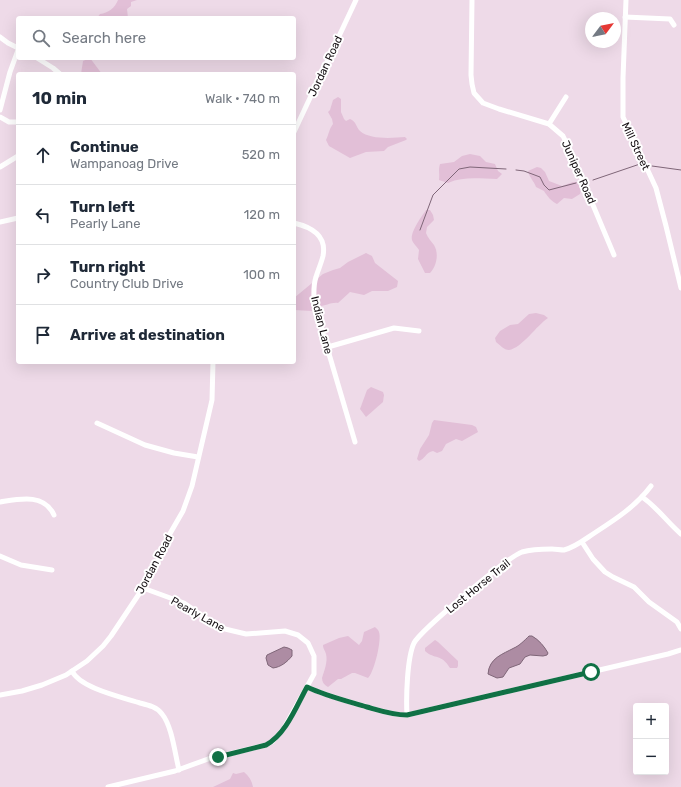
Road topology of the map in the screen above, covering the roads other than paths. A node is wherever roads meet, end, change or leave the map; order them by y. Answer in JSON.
{"nodes":[{"id":1,"x":356,"y":0,"type":"edge"},
{"id":2,"x":472,"y":0,"type":"edge"},
{"id":3,"x":626,"y":0,"type":"edge"},
{"id":4,"x":625,"y":17,"type":"junction"},
{"id":5,"x":674,"y":25,"type":"dead end"},
{"id":6,"x":0,"y":37,"type":"edge"},
{"id":7,"x":16,"y":48,"type":"edge"},
{"id":8,"x":16,"y":55,"type":"edge"},
{"id":9,"x":40,"y":60,"type":"edge"},
{"id":10,"x":58,"y":72,"type":"edge"},
{"id":11,"x":2,"y":93,"type":"edge"},
{"id":12,"x":566,"y":97,"type":"dead end"},
{"id":13,"x":0,"y":110,"type":"edge"},
{"id":14,"x":0,"y":117,"type":"edge"},
{"id":15,"x":16,"y":122,"type":"edge"},
{"id":16,"x":549,"y":124,"type":"junction"},
{"id":17,"x":296,"y":128,"type":"edge"},
{"id":18,"x":16,"y":157,"type":"edge"},
{"id":19,"x":0,"y":167,"type":"edge"},
{"id":20,"x":16,"y":218,"type":"edge"},
{"id":21,"x":0,"y":222,"type":"edge"},
{"id":22,"x":296,"y":223,"type":"edge"},
{"id":23,"x":614,"y":255,"type":"dead end"},
{"id":24,"x":681,"y":288,"type":"edge"},
{"id":25,"x":420,"y":331,"type":"dead end"},
{"id":26,"x":328,"y":347,"type":"junction"},
{"id":27,"x":213,"y":364,"type":"edge"},
{"id":28,"x":97,"y":423,"type":"dead end"},
{"id":29,"x":356,"y":442,"type":"dead end"},
{"id":30,"x":198,"y":457,"type":"junction"},
{"id":31,"x":651,"y":486,"type":"dead end"},
{"id":32,"x":642,"y":497,"type":"junction"},
{"id":33,"x":0,"y":502,"type":"edge"},
{"id":34,"x":54,"y":515,"type":"dead end"},
{"id":35,"x":681,"y":534,"type":"edge"},
{"id":36,"x":582,"y":542,"type":"junction"},
{"id":37,"x":0,"y":556,"type":"edge"},
{"id":38,"x":52,"y":570,"type":"dead end"},
{"id":39,"x":142,"y":588,"type":"junction"},
{"id":40,"x":681,"y":629,"type":"edge"},
{"id":41,"x":681,"y":650,"type":"edge"},
{"id":42,"x":72,"y":671,"type":"junction"},
{"id":43,"x":307,"y":687,"type":"junction"},
{"id":44,"x":0,"y":695,"type":"edge"},
{"id":45,"x":407,"y":715,"type":"junction"},
{"id":46,"x":180,"y":770,"type":"junction"},
{"id":47,"x":108,"y":787,"type":"edge"}],
"edges":[{"from":1,"to":17,"type":"street","name":"Jordan Road"},
{"from":2,"to":16,"type":"street","name":"Juniper Road"},
{"from":3,"to":4,"type":"street","name":"Mill Street"},
{"from":4,"to":5,"type":"street"},
{"from":4,"to":24,"type":"street","name":"Mill Street"},
{"from":6,"to":7,"type":"street"},
{"from":8,"to":11,"type":"street"},
{"from":9,"to":10,"type":"street"},
{"from":11,"to":13,"type":"street"},
{"from":12,"to":16,"type":"street"},
{"from":14,"to":15,"type":"street"},
{"from":16,"to":23,"type":"street","name":"Juniper Road"},
{"from":18,"to":19,"type":"street"},
{"from":20,"to":21,"type":"street"},
{"from":22,"to":26,"type":"street","name":"Indian Lane"},
{"from":25,"to":26,"type":"street"},
{"from":26,"to":29,"type":"street","name":"Indian Lane"},
{"from":27,"to":30,"type":"street","name":"Jordan Road"},
{"from":28,"to":30,"type":"street"},
{"from":30,"to":39,"type":"street","name":"Jordan Road"},
{"from":31,"to":32,"type":"street","name":"Lost Horse Trail"},
{"from":32,"to":35,"type":"street"},
{"from":32,"to":36,"type":"street","name":"Lost Horse Trail"},
{"from":33,"to":34,"type":"street"},
{"from":36,"to":40,"type":"street"},
{"from":36,"to":45,"type":"street","name":"Lost Horse Trail"},
{"from":37,"to":38,"type":"street"},
{"from":39,"to":42,"type":"street","name":"Jordan Road"},
{"from":39,"to":43,"type":"street","name":"Pearly Lane"},
{"from":41,"to":45,"type":"street"},
{"from":42,"to":44,"type":"street","name":"Jordan Road"},
{"from":42,"to":46,"type":"street"},
{"from":43,"to":45,"type":"street"},
{"from":43,"to":46,"type":"street","name":"Pearly Lane"},
{"from":46,"to":47,"type":"street"}]}
